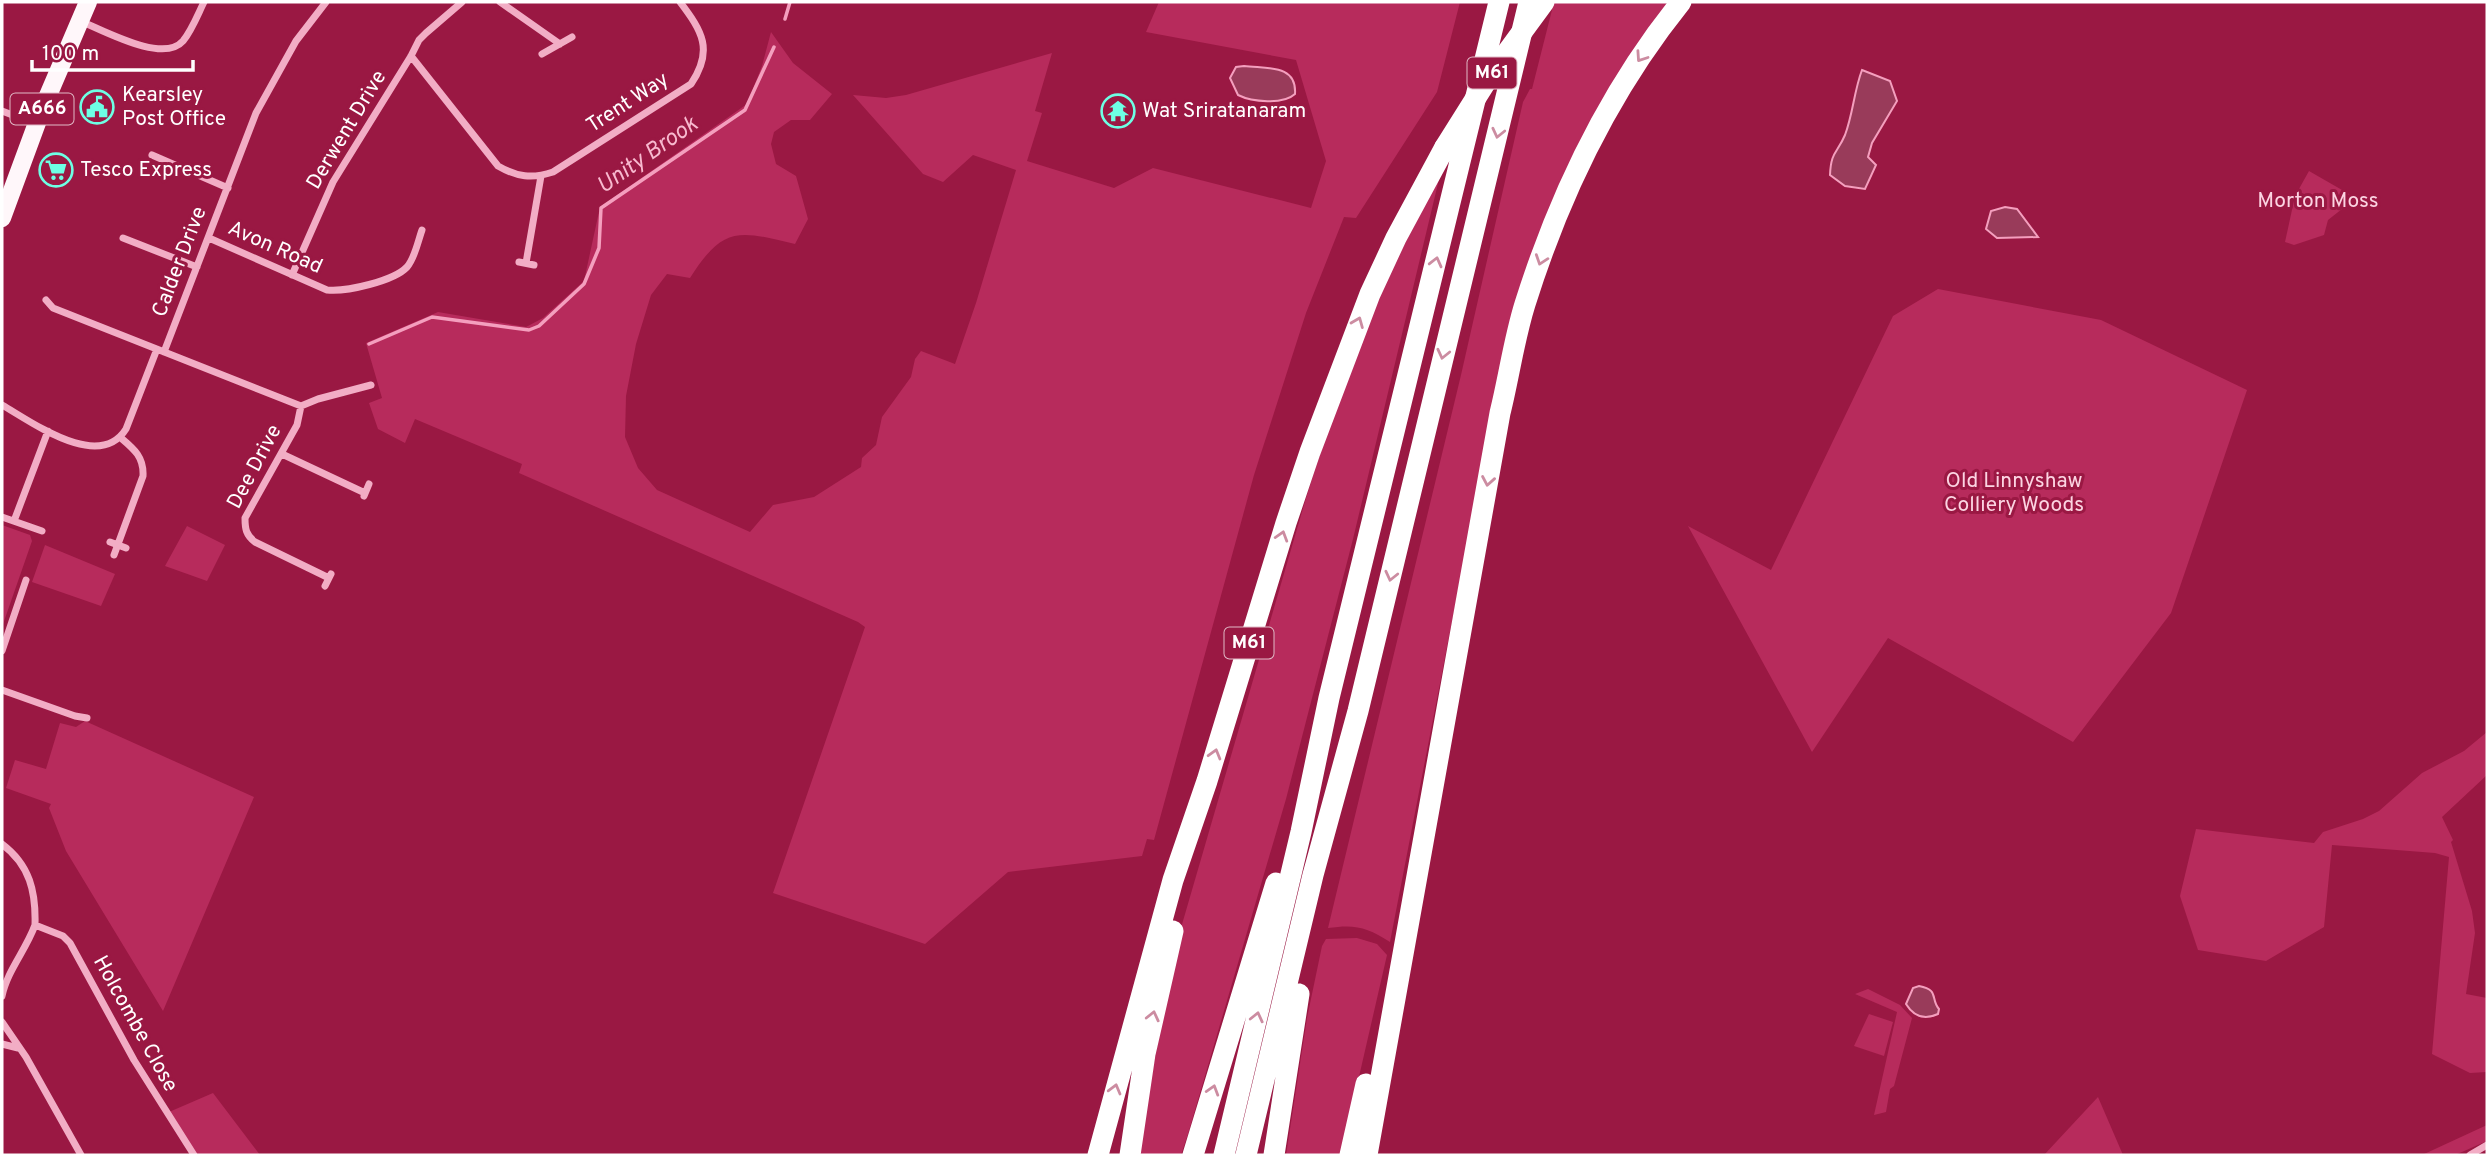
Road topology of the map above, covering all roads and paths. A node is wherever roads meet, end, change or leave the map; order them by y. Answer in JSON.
{"nodes":[{"id":1,"x":88,"y":2,"type":"edge"},
{"id":2,"x":204,"y":2,"type":"edge"},
{"id":3,"x":326,"y":2,"type":"edge"},
{"id":4,"x":462,"y":2,"type":"edge"},
{"id":5,"x":500,"y":2,"type":"edge"},
{"id":6,"x":680,"y":2,"type":"edge"},
{"id":7,"x":1499,"y":2,"type":"edge"},
{"id":8,"x":1529,"y":2,"type":"edge"},
{"id":9,"x":1544,"y":2,"type":"edge"},
{"id":10,"x":1681,"y":2,"type":"edge"},
{"id":11,"x":79,"y":20,"type":"junction"},
{"id":12,"x":572,"y":37,"type":"dead end"},
{"id":13,"x":561,"y":44,"type":"junction"},
{"id":14,"x":542,"y":54,"type":"dead end"},
{"id":15,"x":411,"y":57,"type":"junction"},
{"id":16,"x":2,"y":111,"type":"edge"},
{"id":17,"x":36,"y":124,"type":"junction"},
{"id":18,"x":152,"y":155,"type":"dead end"},
{"id":19,"x":541,"y":176,"type":"junction"},
{"id":20,"x":228,"y":188,"type":"junction"},
{"id":21,"x":2,"y":218,"type":"edge"},
{"id":22,"x":422,"y":230,"type":"dead end"},
{"id":23,"x":123,"y":238,"type":"dead end"},
{"id":24,"x":209,"y":238,"type":"junction"},
{"id":25,"x":526,"y":263,"type":"dead end"},
{"id":26,"x":197,"y":267,"type":"junction"},
{"id":27,"x":292,"y":275,"type":"junction"},
{"id":28,"x":46,"y":300,"type":"dead end"},
{"id":29,"x":160,"y":350,"type":"junction"},
{"id":30,"x":374,"y":396,"type":"dead end"},
{"id":31,"x":2,"y":405,"type":"edge"},
{"id":32,"x":301,"y":406,"type":"junction"},
{"id":33,"x":48,"y":431,"type":"junction"},
{"id":34,"x":121,"y":438,"type":"junction"},
{"id":35,"x":282,"y":454,"type":"junction"},
{"id":36,"x":369,"y":484,"type":"dead end"},
{"id":37,"x":2,"y":517,"type":"edge"},
{"id":38,"x":14,"y":522,"type":"junction"},
{"id":39,"x":42,"y":531,"type":"dead end"},
{"id":40,"x":114,"y":555,"type":"dead end"},
{"id":41,"x":328,"y":579,"type":"dead end"},
{"id":42,"x":26,"y":580,"type":"dead end"},
{"id":43,"x":2,"y":651,"type":"edge"},
{"id":44,"x":2,"y":690,"type":"edge"},
{"id":45,"x":1329,"y":698,"type":"junction"},
{"id":46,"x":1448,"y":705,"type":"junction"},
{"id":47,"x":1359,"y":711,"type":"junction"},
{"id":48,"x":87,"y":718,"type":"dead end"},
{"id":49,"x":1207,"y":781,"type":"junction"},
{"id":50,"x":2,"y":844,"type":"edge"},
{"id":51,"x":35,"y":925,"type":"junction"},
{"id":52,"x":2,"y":996,"type":"edge"},
{"id":53,"x":2,"y":1022,"type":"edge"},
{"id":54,"x":2,"y":1044,"type":"edge"},
{"id":55,"x":19,"y":1048,"type":"junction"},
{"id":56,"x":2487,"y":1146,"type":"edge"},
{"id":57,"x":81,"y":1155,"type":"edge"},
{"id":58,"x":194,"y":1155,"type":"edge"},
{"id":59,"x":1098,"y":1155,"type":"edge"},
{"id":60,"x":1130,"y":1155,"type":"edge"},
{"id":61,"x":1193,"y":1155,"type":"edge"},
{"id":62,"x":1224,"y":1155,"type":"edge"},
{"id":63,"x":1247,"y":1155,"type":"edge"},
{"id":64,"x":1274,"y":1155,"type":"edge"},
{"id":65,"x":1350,"y":1155,"type":"edge"},
{"id":66,"x":1367,"y":1155,"type":"edge"},
{"id":67,"x":2470,"y":1155,"type":"edge"}],
"edges":[{"from":1,"to":11,"type":"main road","number":"A666"},
{"from":2,"to":11,"type":"street"},
{"from":3,"to":20,"type":"street","name":"Calder Drive"},
{"from":4,"to":15,"type":"street","name":"Derwent Drive"},
{"from":5,"to":13,"type":"street"},
{"from":6,"to":19,"type":"street","name":"Trent Way"},
{"from":45,"to":7,"type":"highway","number":"M61","one_way":true},
{"from":8,"to":47,"type":"highway","number":"M61","one_way":true},
{"from":49,"to":9,"type":"highway","number":"M61","one_way":true,"bridge":true},
{"from":10,"to":46,"type":"highway","one_way":true},
{"from":11,"to":17,"type":"main road","number":"A666"},
{"from":12,"to":13,"type":"street"},
{"from":13,"to":14,"type":"street"},
{"from":15,"to":19,"type":"street"},
{"from":15,"to":27,"type":"street","name":"Derwent Drive"},
{"from":16,"to":17,"type":"street"},
{"from":17,"to":21,"type":"main road","number":"A666"},
{"from":18,"to":20,"type":"street"},
{"from":19,"to":25,"type":"street"},
{"from":20,"to":24,"type":"street","name":"Calder Drive"},
{"from":22,"to":27,"type":"street","name":"Avon Road"},
{"from":23,"to":26,"type":"street"},
{"from":24,"to":26,"type":"street","name":"Calder Drive"},
{"from":24,"to":27,"type":"street","name":"Avon Road"},
{"from":26,"to":29,"type":"street","name":"Calder Drive"},
{"from":28,"to":29,"type":"street"},
{"from":29,"to":32,"type":"street"},
{"from":29,"to":34,"type":"street","name":"Calder Drive"},
{"from":30,"to":32,"type":"street"},
{"from":31,"to":33,"type":"street"},
{"from":32,"to":35,"type":"street","name":"Dee Drive"},
{"from":33,"to":34,"type":"street"},
{"from":33,"to":38,"type":"street"},
{"from":34,"to":40,"type":"street"},
{"from":35,"to":36,"type":"street"},
{"from":35,"to":41,"type":"street","name":"Dee Drive"},
{"from":37,"to":38,"type":"street"},
{"from":38,"to":39,"type":"street"},
{"from":42,"to":43,"type":"street"},
{"from":44,"to":48,"type":"street"},
{"from":61,"to":45,"type":"highway","number":"M61","one_way":true},
{"from":62,"to":45,"type":"highway","number":"M61","one_way":true},
{"from":46,"to":65,"type":"highway"},
{"from":46,"to":66,"type":"highway"},
{"from":47,"to":63,"type":"highway","number":"M61"},
{"from":47,"to":64,"type":"highway","number":"M61"},
{"from":59,"to":49,"type":"highway","number":"M61","one_way":true},
{"from":60,"to":49,"type":"highway","number":"M61","one_way":true},
{"from":50,"to":51,"type":"street"},
{"from":51,"to":52,"type":"street"},
{"from":51,"to":58,"type":"street","name":"Holcombe Close"},
{"from":53,"to":55,"type":"street"},
{"from":54,"to":55,"type":"street"},
{"from":55,"to":57,"type":"street"},
{"from":56,"to":67,"type":"street"}]}
